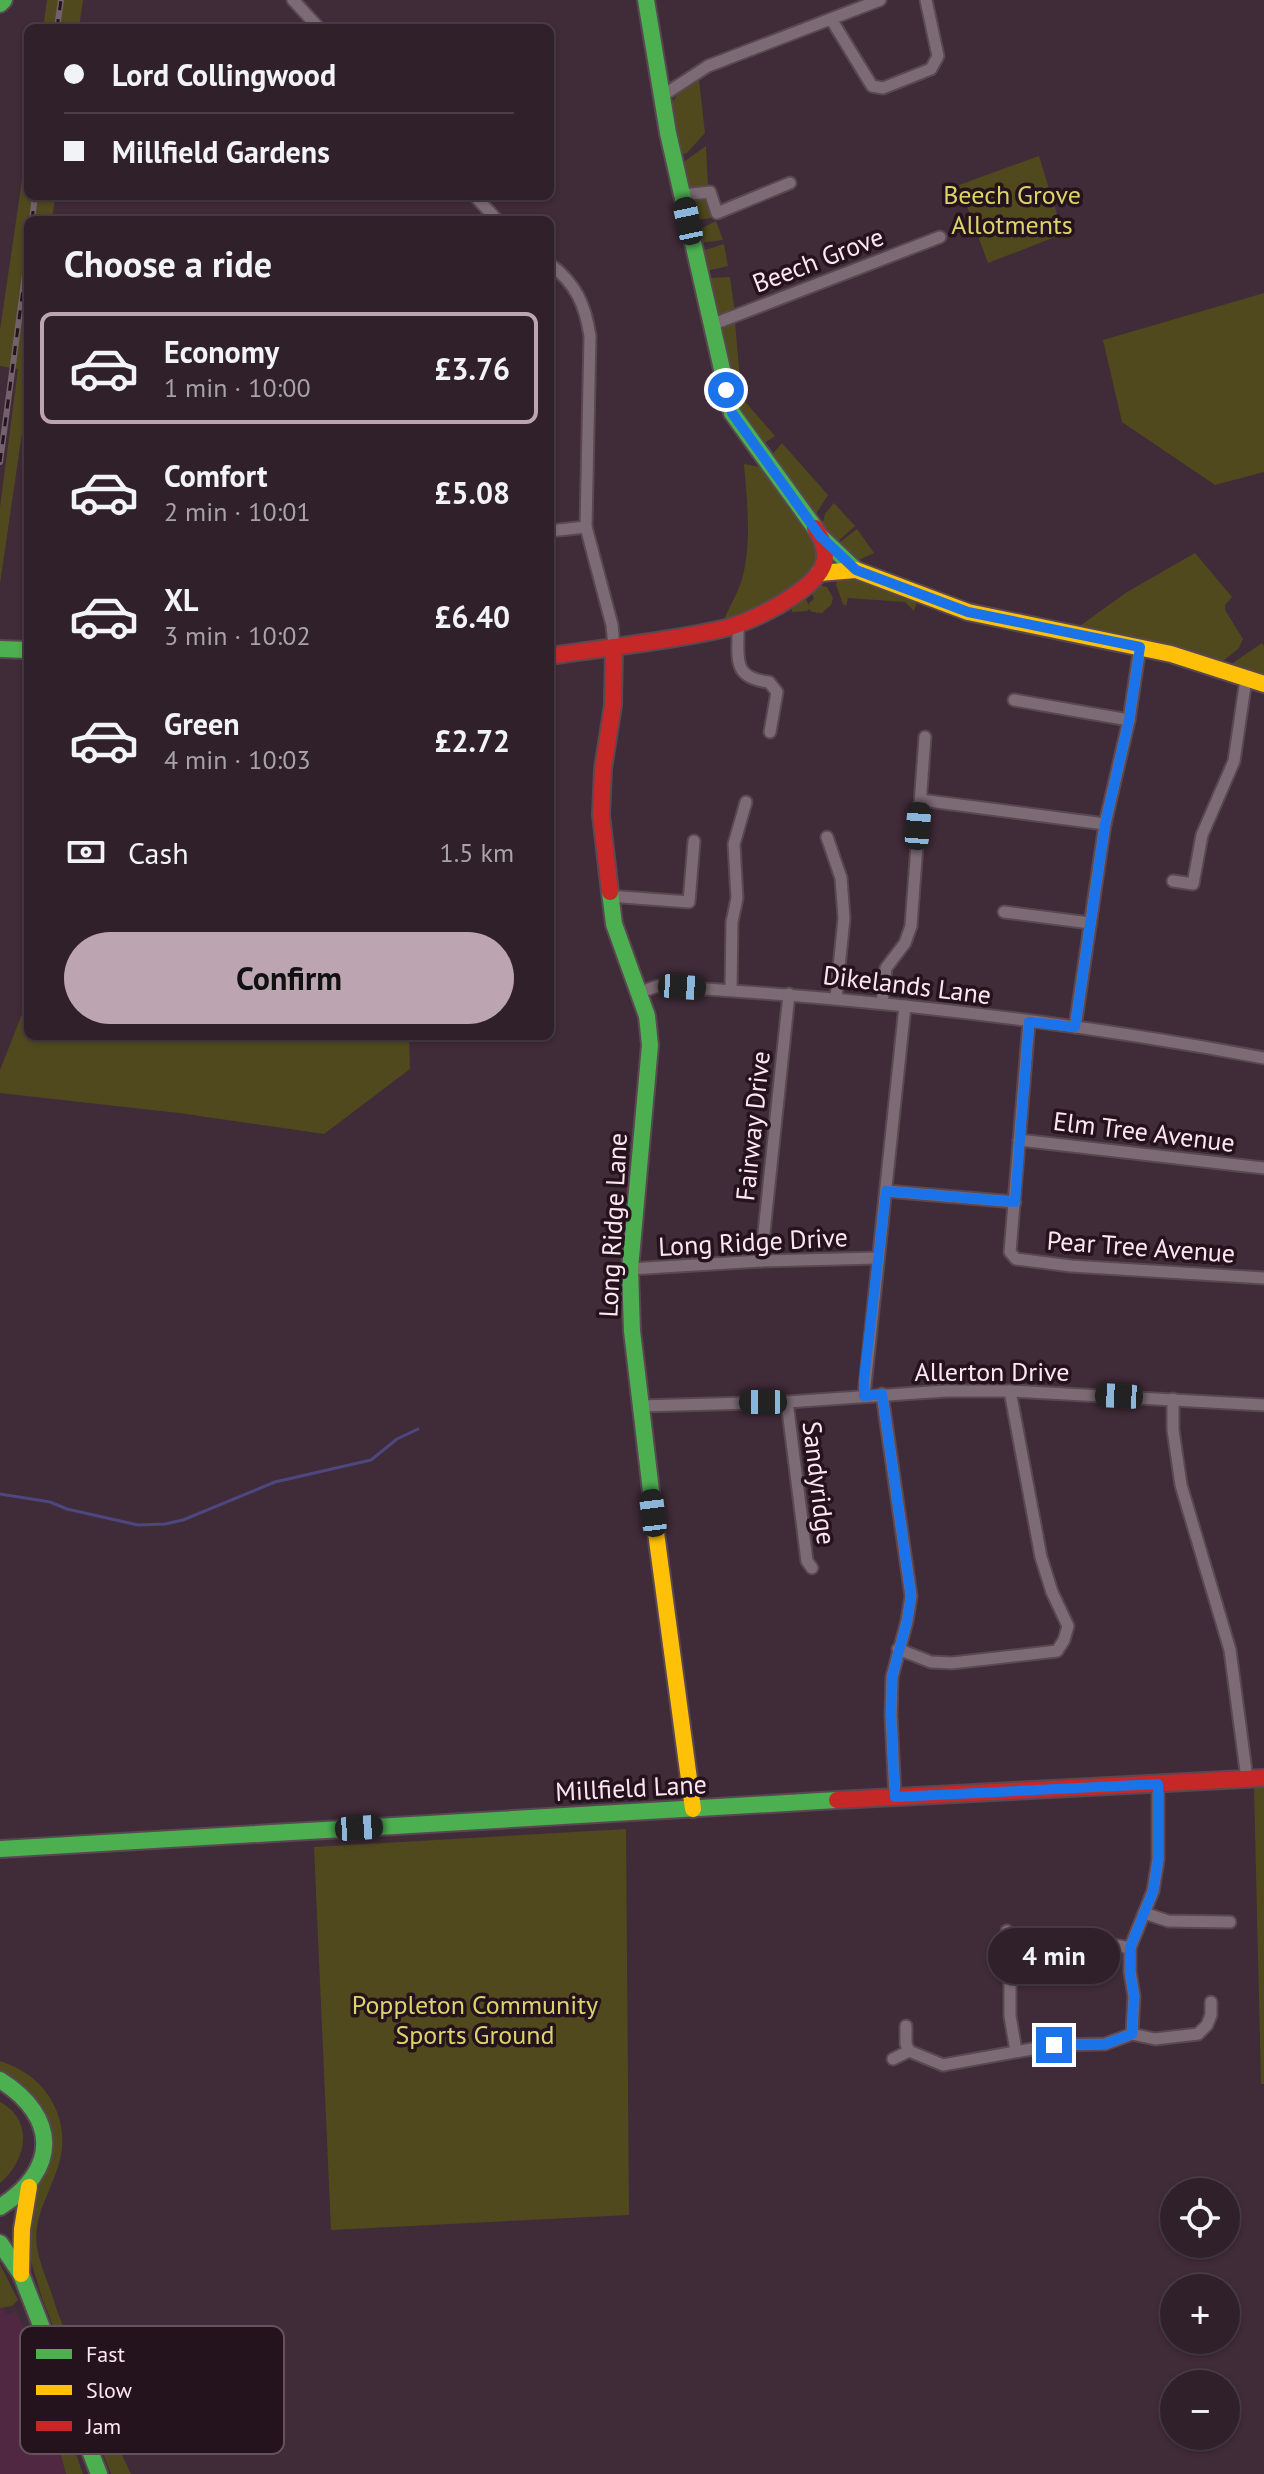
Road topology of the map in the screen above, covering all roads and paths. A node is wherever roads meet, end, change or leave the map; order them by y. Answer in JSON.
{"nodes":[{"id":1,"x":293,"y":0,"type":"edge"},
{"id":2,"x":646,"y":0,"type":"edge"},
{"id":3,"x":880,"y":0,"type":"edge"},
{"id":4,"x":926,"y":0,"type":"edge"},
{"id":5,"x":849,"y":6,"type":"edge"},
{"id":6,"x":831,"y":19,"type":"junction"},
{"id":7,"x":315,"y":24,"type":"edge"},
{"id":8,"x":662,"y":96,"type":"junction"},
{"id":9,"x":790,"y":183,"type":"dead end"},
{"id":10,"x":682,"y":195,"type":"junction"},
{"id":11,"x":479,"y":200,"type":"edge"},
{"id":12,"x":493,"y":216,"type":"edge"},
{"id":13,"x":940,"y":237,"type":"dead end"},
{"id":14,"x":554,"y":267,"type":"edge"},
{"id":15,"x":711,"y":325,"type":"junction"},
{"id":16,"x":586,"y":527,"type":"junction"},
{"id":17,"x":554,"y":531,"type":"edge"},
{"id":18,"x":820,"y":536,"type":"junction"},
{"id":19,"x":856,"y":570,"type":"junction"},
{"id":20,"x":819,"y":573,"type":"junction"},
{"id":21,"x":738,"y":624,"type":"junction"},
{"id":22,"x":614,"y":647,"type":"junction"},
{"id":23,"x":1140,"y":647,"type":"junction"},
{"id":24,"x":0,"y":649,"type":"edge"},
{"id":25,"x":24,"y":650,"type":"edge"},
{"id":26,"x":554,"y":655,"type":"edge"},
{"id":27,"x":1246,"y":679,"type":"junction"},
{"id":28,"x":1264,"y":684,"type":"edge"},
{"id":29,"x":1014,"y":700,"type":"dead end"},
{"id":30,"x":1129,"y":720,"type":"junction"},
{"id":31,"x":770,"y":732,"type":"dead end"},
{"id":32,"x":925,"y":737,"type":"dead end"},
{"id":33,"x":921,"y":800,"type":"junction"},
{"id":34,"x":746,"y":802,"type":"dead end"},
{"id":35,"x":1105,"y":824,"type":"junction"},
{"id":36,"x":827,"y":837,"type":"dead end"},
{"id":37,"x":694,"y":841,"type":"dead end"},
{"id":38,"x":1173,"y":881,"type":"dead end"},
{"id":39,"x":609,"y":896,"type":"junction"},
{"id":40,"x":1004,"y":912,"type":"dead end"},
{"id":41,"x":1090,"y":923,"type":"junction"},
{"id":42,"x":731,"y":990,"type":"junction"},
{"id":43,"x":640,"y":992,"type":"junction"},
{"id":44,"x":789,"y":994,"type":"junction"},
{"id":45,"x":836,"y":998,"type":"junction"},
{"id":46,"x":882,"y":1003,"type":"junction"},
{"id":47,"x":905,"y":1006,"type":"junction"},
{"id":48,"x":1029,"y":1022,"type":"junction"},
{"id":49,"x":1075,"y":1027,"type":"junction"},
{"id":50,"x":1264,"y":1058,"type":"edge"},
{"id":51,"x":1019,"y":1140,"type":"junction"},
{"id":52,"x":1264,"y":1168,"type":"edge"},
{"id":53,"x":886,"y":1191,"type":"junction"},
{"id":54,"x":1015,"y":1202,"type":"junction"},
{"id":55,"x":877,"y":1258,"type":"junction"},
{"id":56,"x":761,"y":1261,"type":"junction"},
{"id":57,"x":630,"y":1269,"type":"junction"},
{"id":58,"x":1264,"y":1278,"type":"edge"},
{"id":59,"x":1010,"y":1391,"type":"junction"},
{"id":60,"x":882,"y":1394,"type":"junction"},
{"id":61,"x":864,"y":1396,"type":"junction"},
{"id":62,"x":1173,"y":1399,"type":"junction"},
{"id":63,"x":787,"y":1402,"type":"junction"},
{"id":64,"x":1264,"y":1405,"type":"edge"},
{"id":65,"x":640,"y":1406,"type":"junction"},
{"id":66,"x":812,"y":1568,"type":"dead end"},
{"id":67,"x":898,"y":1649,"type":"junction"},
{"id":68,"x":1264,"y":1778,"type":"edge"},
{"id":69,"x":1247,"y":1779,"type":"junction"},
{"id":70,"x":1158,"y":1784,"type":"junction"},
{"id":71,"x":895,"y":1797,"type":"junction"},
{"id":72,"x":693,"y":1809,"type":"junction"},
{"id":73,"x":0,"y":1849,"type":"edge"},
{"id":74,"x":1144,"y":1913,"type":"junction"},
{"id":75,"x":1230,"y":1922,"type":"dead end"},
{"id":76,"x":1007,"y":1931,"type":"dead end"},
{"id":77,"x":1130,"y":1948,"type":"junction"},
{"id":78,"x":1010,"y":1956,"type":"junction"},
{"id":79,"x":1211,"y":2002,"type":"dead end"},
{"id":80,"x":906,"y":2026,"type":"dead end"},
{"id":81,"x":1132,"y":2034,"type":"junction"},
{"id":82,"x":909,"y":2051,"type":"junction"},
{"id":83,"x":1016,"y":2051,"type":"junction"},
{"id":84,"x":893,"y":2059,"type":"dead end"},
{"id":85,"x":0,"y":2080,"type":"edge"},
{"id":86,"x":29,"y":2187,"type":"junction"},
{"id":87,"x":0,"y":2207,"type":"edge"},
{"id":88,"x":0,"y":2243,"type":"edge"},
{"id":89,"x":21,"y":2274,"type":"junction"},
{"id":90,"x":41,"y":2326,"type":"edge"},
{"id":91,"x":91,"y":2454,"type":"edge"},
{"id":92,"x":99,"y":2474,"type":"edge"}],
"edges":[{"from":1,"to":7,"type":"street"},
{"from":2,"to":8,"type":"main road"},
{"from":3,"to":5,"type":"street"},
{"from":4,"to":6,"type":"street"},
{"from":5,"to":6,"type":"street"},
{"from":6,"to":8,"type":"street"},
{"from":8,"to":10,"type":"main road"},
{"from":9,"to":10,"type":"street"},
{"from":10,"to":15,"type":"main road"},
{"from":11,"to":12,"type":"street"},
{"from":13,"to":15,"type":"street","name":"Beech Grove"},
{"from":14,"to":16,"type":"street"},
{"from":15,"to":18,"type":"main road"},
{"from":16,"to":17,"type":"street"},
{"from":16,"to":22,"type":"street"},
{"from":18,"to":19,"type":"main road"},
{"from":18,"to":20,"type":"main road"},
{"from":19,"to":20,"type":"main road"},
{"from":19,"to":23,"type":"main road"},
{"from":20,"to":21,"type":"main road"},
{"from":21,"to":22,"type":"main road"},
{"from":21,"to":31,"type":"street"},
{"from":22,"to":26,"type":"main road"},
{"from":22,"to":39,"type":"main road","name":"Long Ridge Lane"},
{"from":23,"to":27,"type":"main road"},
{"from":23,"to":30,"type":"street"},
{"from":24,"to":25,"type":"main road"},
{"from":27,"to":28,"type":"main road"},
{"from":27,"to":38,"type":"street"},
{"from":29,"to":30,"type":"street"},
{"from":30,"to":35,"type":"street"},
{"from":32,"to":33,"type":"street"},
{"from":33,"to":35,"type":"street"},
{"from":33,"to":46,"type":"street"},
{"from":34,"to":42,"type":"street"},
{"from":35,"to":41,"type":"street"},
{"from":36,"to":45,"type":"street"},
{"from":37,"to":39,"type":"street"},
{"from":39,"to":43,"type":"main road","name":"Long Ridge Lane"},
{"from":40,"to":41,"type":"street"},
{"from":41,"to":49,"type":"street"},
{"from":42,"to":43,"type":"street","name":"Dikelands Lane"},
{"from":42,"to":44,"type":"street","name":"Dikelands Lane"},
{"from":43,"to":57,"type":"main road","name":"Long Ridge Lane"},
{"from":44,"to":45,"type":"street","name":"Dikelands Lane"},
{"from":44,"to":56,"type":"street","name":"Fairway Drive"},
{"from":45,"to":46,"type":"street","name":"Dikelands Lane"},
{"from":46,"to":47,"type":"street","name":"Dikelands Lane"},
{"from":47,"to":48,"type":"street","name":"Dikelands Lane"},
{"from":47,"to":53,"type":"street"},
{"from":48,"to":49,"type":"street","name":"Dikelands Lane"},
{"from":48,"to":51,"type":"street"},
{"from":49,"to":50,"type":"street","name":"Dikelands Lane"},
{"from":51,"to":52,"type":"street","name":"Elm Tree Avenue"},
{"from":51,"to":54,"type":"street"},
{"from":53,"to":54,"type":"street"},
{"from":53,"to":55,"type":"street"},
{"from":54,"to":58,"type":"street","name":"Pear Tree Avenue"},
{"from":55,"to":56,"type":"street","name":"Long Ridge Drive"},
{"from":55,"to":61,"type":"street"},
{"from":56,"to":57,"type":"street","name":"Long Ridge Drive"},
{"from":57,"to":65,"type":"main road","name":"Long Ridge Lane"},
{"from":59,"to":60,"type":"street","name":"Allerton Drive"},
{"from":59,"to":62,"type":"street","name":"Allerton Drive"},
{"from":59,"to":67,"type":"street"},
{"from":60,"to":61,"type":"street","name":"Allerton Drive"},
{"from":60,"to":67,"type":"street"},
{"from":61,"to":63,"type":"street","name":"Allerton Drive"},
{"from":62,"to":64,"type":"street","name":"Allerton Drive"},
{"from":62,"to":69,"type":"street"},
{"from":63,"to":65,"type":"street","name":"Allerton Drive"},
{"from":63,"to":66,"type":"street","name":"Sandyridge"},
{"from":65,"to":72,"type":"main road","name":"Long Ridge Lane"},
{"from":67,"to":71,"type":"street"},
{"from":68,"to":69,"type":"main road","name":"Millfield Lane"},
{"from":69,"to":70,"type":"main road","name":"Millfield Lane"},
{"from":70,"to":71,"type":"main road","name":"Millfield Lane"},
{"from":70,"to":74,"type":"street"},
{"from":71,"to":72,"type":"main road","name":"Millfield Lane"},
{"from":72,"to":73,"type":"main road","name":"Millfield Lane"},
{"from":74,"to":75,"type":"street"},
{"from":74,"to":77,"type":"street"},
{"from":76,"to":78,"type":"street"},
{"from":77,"to":78,"type":"street"},
{"from":77,"to":81,"type":"street"},
{"from":78,"to":83,"type":"street"},
{"from":79,"to":81,"type":"street"},
{"from":80,"to":82,"type":"street"},
{"from":81,"to":83,"type":"street"},
{"from":82,"to":83,"type":"street"},
{"from":82,"to":84,"type":"street"},
{"from":85,"to":86,"type":"main road"},
{"from":86,"to":87,"type":"main road"},
{"from":86,"to":89,"type":"main road"},
{"from":88,"to":89,"type":"main road"},
{"from":89,"to":90,"type":"main road"},
{"from":91,"to":92,"type":"main road"}]}
